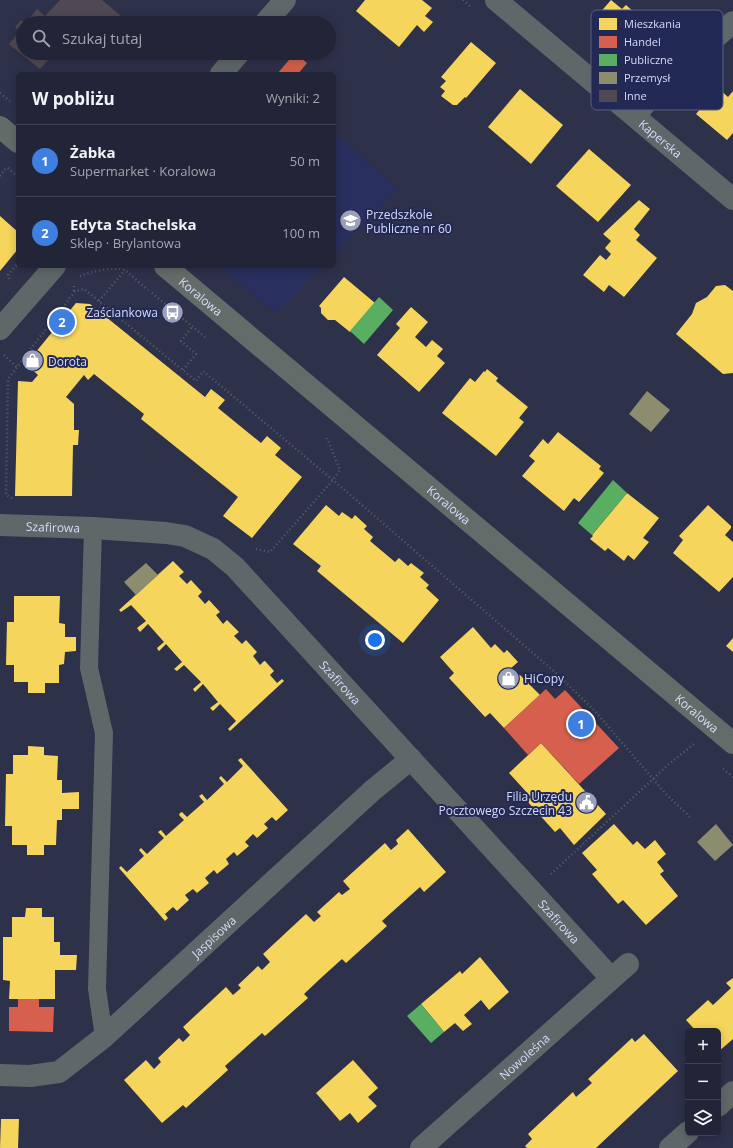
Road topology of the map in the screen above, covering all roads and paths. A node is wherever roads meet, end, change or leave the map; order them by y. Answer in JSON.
{"nodes":[{"id":1,"x":285,"y":0,"type":"edge"},
{"id":2,"x":496,"y":0,"type":"edge"},
{"id":3,"x":271,"y":16,"type":"edge"},
{"id":4,"x":733,"y":22,"type":"edge"},
{"id":5,"x":723,"y":31,"type":"edge"},
{"id":6,"x":233,"y":60,"type":"edge"},
{"id":7,"x":223,"y":72,"type":"edge"},
{"id":8,"x":591,"y":79,"type":"edge"},
{"id":9,"x":628,"y":110,"type":"edge"},
{"id":10,"x":640,"y":110,"type":"edge"},
{"id":11,"x":635,"y":116,"type":"junction"},
{"id":12,"x":0,"y":127,"type":"edge"},
{"id":13,"x":16,"y":140,"type":"edge"},
{"id":14,"x":7,"y":167,"type":"dead end"},
{"id":15,"x":0,"y":176,"type":"edge"},
{"id":16,"x":733,"y":199,"type":"edge"},
{"id":17,"x":53,"y":268,"type":"edge"},
{"id":18,"x":167,"y":268,"type":"edge"},
{"id":19,"x":107,"y":269,"type":"joint"},
{"id":20,"x":125,"y":270,"type":"junction"},
{"id":21,"x":77,"y":279,"type":"dead end"},
{"id":22,"x":73,"y":282,"type":"dead end"},
{"id":23,"x":76,"y":291,"type":"junction"},
{"id":24,"x":100,"y":301,"type":"junction"},
{"id":25,"x":192,"y":327,"type":"junction"},
{"id":26,"x":0,"y":329,"type":"edge"},
{"id":27,"x":207,"y":338,"type":"dead end"},
{"id":28,"x":4,"y":355,"type":"dead end"},
{"id":29,"x":17,"y":367,"type":"junction"},
{"id":30,"x":183,"y":370,"type":"junction"},
{"id":31,"x":326,"y":434,"type":"dead end"},
{"id":32,"x":333,"y":480,"type":"junction"},
{"id":33,"x":13,"y":499,"type":"dead end"},
{"id":34,"x":0,"y":525,"type":"edge"},
{"id":35,"x":93,"y":528,"type":"junction"},
{"id":36,"x":250,"y":548,"type":"dead end"},
{"id":37,"x":733,"y":743,"type":"edge"},
{"id":38,"x":694,"y":744,"type":"dead end"},
{"id":39,"x":411,"y":759,"type":"junction"},
{"id":40,"x":653,"y":779,"type":"junction"},
{"id":41,"x":692,"y":819,"type":"dead end"},
{"id":42,"x":532,"y":892,"type":"junction"},
{"id":43,"x":628,"y":964,"type":"dead end"},
{"id":44,"x":611,"y":978,"type":"junction"},
{"id":45,"x":104,"y":1037,"type":"junction"},
{"id":46,"x":0,"y":1075,"type":"edge"},
{"id":47,"x":733,"y":1092,"type":"edge"},
{"id":48,"x":721,"y":1103,"type":"edge"},
{"id":49,"x":421,"y":1148,"type":"edge"}],
"edges":[{"from":1,"to":3,"type":"street"},
{"from":2,"to":8,"type":"street","name":"Kaperska"},
{"from":4,"to":5,"type":"street"},
{"from":6,"to":7,"type":"street"},
{"from":9,"to":11,"type":"street","name":"Kaperska"},
{"from":10,"to":11,"type":"street"},
{"from":11,"to":16,"type":"street","name":"Kaperska"},
{"from":12,"to":13,"type":"street"},
{"from":14,"to":15,"type":"path"},
{"from":17,"to":26,"type":"street"},
{"from":18,"to":37,"type":"street","name":"Koralowa"},
{"from":19,"to":20,"type":"path"},
{"from":19,"to":21,"type":"path"},
{"from":20,"to":24,"type":"path"},
{"from":20,"to":25,"type":"path"},
{"from":22,"to":23,"type":"path"},
{"from":23,"to":24,"type":"path"},
{"from":23,"to":29,"type":"path"},
{"from":24,"to":30,"type":"path"},
{"from":25,"to":27,"type":"path"},
{"from":25,"to":30,"type":"path"},
{"from":28,"to":29,"type":"path"},
{"from":29,"to":33,"type":"path"},
{"from":30,"to":32,"type":"path"},
{"from":31,"to":32,"type":"path"},
{"from":32,"to":36,"type":"path"},
{"from":32,"to":40,"type":"path"},
{"from":34,"to":35,"type":"street","name":"Szafirowa"},
{"from":35,"to":39,"type":"street","name":"Szafirowa"},
{"from":35,"to":45,"type":"lane"},
{"from":38,"to":40,"type":"path"},
{"from":39,"to":42,"type":"street","name":"Szafirowa"},
{"from":39,"to":45,"type":"street","name":"Jaspisowa"},
{"from":40,"to":41,"type":"path"},
{"from":40,"to":42,"type":"path"},
{"from":42,"to":44,"type":"street","name":"Szafirowa"},
{"from":43,"to":44,"type":"street","name":"Nowoleśna"},
{"from":44,"to":49,"type":"street","name":"Nowoleśna"},
{"from":45,"to":46,"type":"street","name":"Jaspisowa"},
{"from":47,"to":48,"type":"street"}]}
